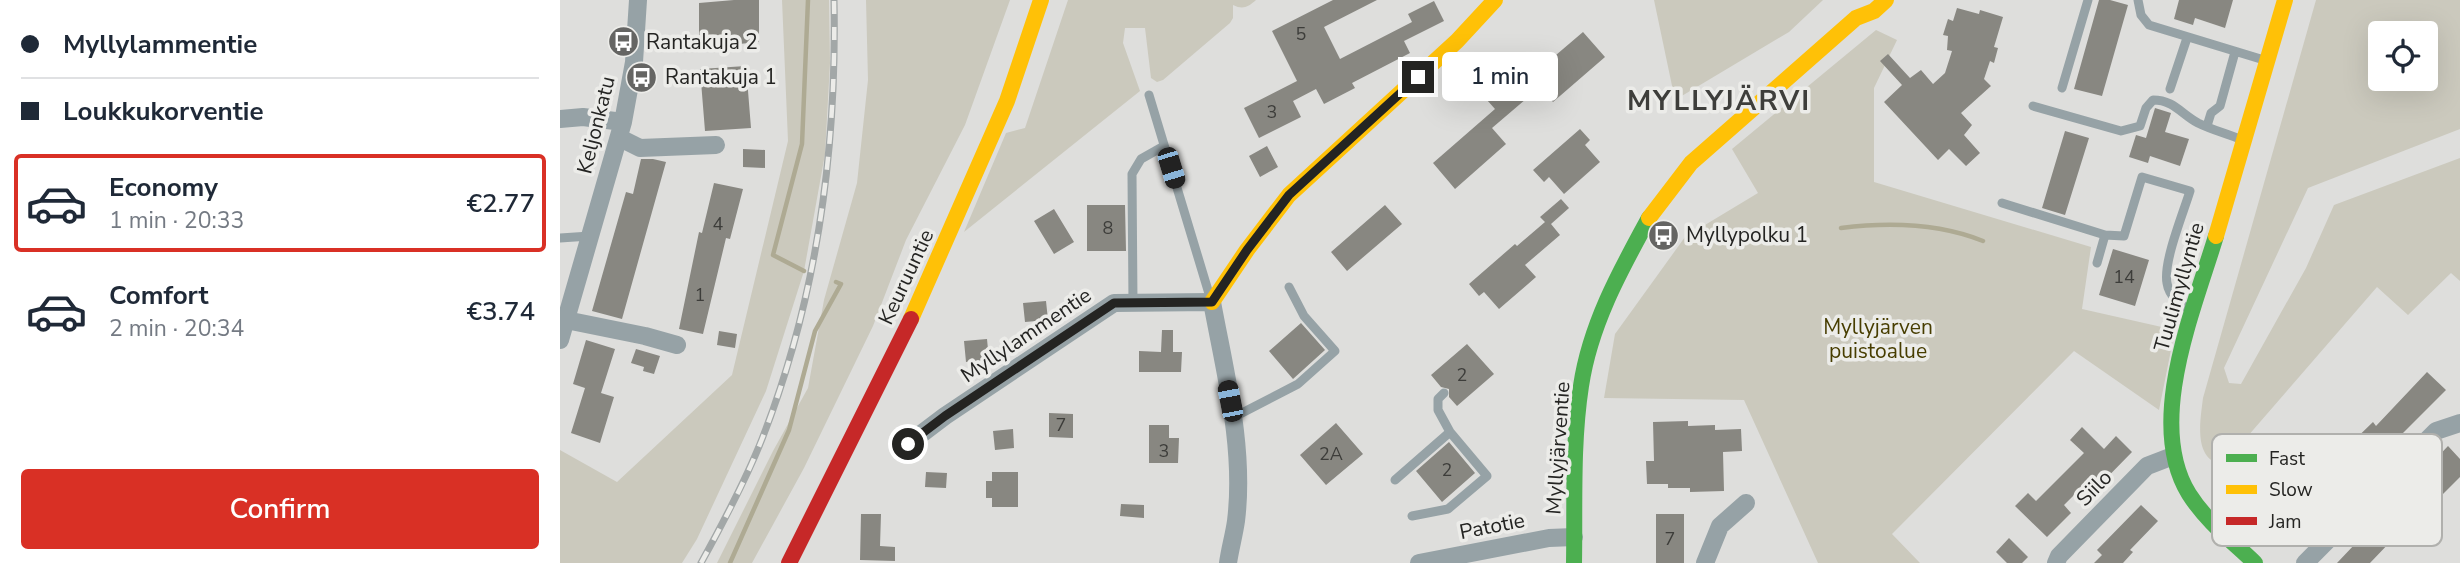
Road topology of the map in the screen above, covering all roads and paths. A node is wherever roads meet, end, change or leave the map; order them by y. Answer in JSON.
{"nodes":[{"id":1,"x":638,"y":0,"type":"edge"},
{"id":2,"x":1041,"y":0,"type":"edge"},
{"id":3,"x":1495,"y":0,"type":"edge"},
{"id":4,"x":1863,"y":0,"type":"edge"},
{"id":5,"x":1886,"y":0,"type":"edge"},
{"id":6,"x":2088,"y":0,"type":"edge"},
{"id":7,"x":2138,"y":0,"type":"edge"},
{"id":8,"x":2281,"y":3,"type":"edge"},
{"id":9,"x":1856,"y":18,"type":"junction"},
{"id":10,"x":2187,"y":38,"type":"junction"},
{"id":11,"x":2235,"y":52,"type":"junction"},
{"id":12,"x":2267,"y":61,"type":"junction"},
{"id":13,"x":2062,"y":88,"type":"dead end"},
{"id":14,"x":2170,"y":89,"type":"dead end"},
{"id":15,"x":1149,"y":95,"type":"dead end"},
{"id":16,"x":2033,"y":106,"type":"dead end"},
{"id":17,"x":560,"y":119,"type":"edge"},
{"id":18,"x":623,"y":122,"type":"junction"},
{"id":19,"x":2207,"y":126,"type":"junction"},
{"id":20,"x":2244,"y":140,"type":"junction"},
{"id":21,"x":618,"y":141,"type":"junction"},
{"id":22,"x":716,"y":145,"type":"dead end"},
{"id":23,"x":1164,"y":146,"type":"junction"},
{"id":24,"x":2002,"y":204,"type":"dead end"},
{"id":25,"x":2105,"y":235,"type":"junction"},
{"id":26,"x":590,"y":236,"type":"junction"},
{"id":27,"x":560,"y":238,"type":"edge"},
{"id":28,"x":2098,"y":262,"type":"dead end"},
{"id":29,"x":1289,"y":287,"type":"dead end"},
{"id":30,"x":1212,"y":302,"type":"junction"},
{"id":31,"x":1133,"y":303,"type":"junction"},
{"id":32,"x":2193,"y":312,"type":"junction"},
{"id":33,"x":566,"y":320,"type":"junction"},
{"id":34,"x":560,"y":340,"type":"edge"},
{"id":35,"x":677,"y":345,"type":"dead end"},
{"id":36,"x":1444,"y":393,"type":"dead end"},
{"id":37,"x":1240,"y":414,"type":"dead end"},
{"id":38,"x":2460,"y":423,"type":"edge"},
{"id":39,"x":1450,"y":432,"type":"junction"},
{"id":40,"x":2433,"y":434,"type":"edge"},
{"id":41,"x":908,"y":444,"type":"dead end"},
{"id":42,"x":2173,"y":456,"type":"junction"},
{"id":43,"x":1395,"y":480,"type":"dead end"},
{"id":44,"x":1745,"y":503,"type":"dead end"},
{"id":45,"x":1412,"y":516,"type":"dead end"},
{"id":46,"x":2212,"y":521,"type":"edge"},
{"id":47,"x":1574,"y":537,"type":"junction"},
{"id":48,"x":2238,"y":546,"type":"edge"},
{"id":49,"x":2322,"y":546,"type":"edge"},
{"id":50,"x":789,"y":563,"type":"edge"},
{"id":51,"x":1228,"y":563,"type":"edge"},
{"id":52,"x":1419,"y":563,"type":"edge"},
{"id":53,"x":1574,"y":563,"type":"edge"},
{"id":54,"x":1705,"y":563,"type":"edge"},
{"id":55,"x":2056,"y":563,"type":"edge"},
{"id":56,"x":2255,"y":563,"type":"edge"},
{"id":57,"x":2305,"y":563,"type":"edge"}],
"edges":[{"from":1,"to":18,"type":"street","name":"Keljonkatu"},
{"from":2,"to":50,"type":"main road","name":"Keuruuntie"},
{"from":3,"to":30,"type":"main road"},
{"from":4,"to":9,"type":"main road","name":"Myllyjärventie"},
{"from":5,"to":9,"type":"main road","name":"Myllyjärventie"},
{"from":6,"to":13,"type":"lane"},
{"from":7,"to":10,"type":"lane"},
{"from":8,"to":12,"type":"main road","name":"Tuulimyllyntie"},
{"from":9,"to":47,"type":"main road","name":"Myllyjärventie"},
{"from":10,"to":11,"type":"lane"},
{"from":10,"to":14,"type":"lane"},
{"from":11,"to":12,"type":"lane"},
{"from":11,"to":19,"type":"lane"},
{"from":12,"to":20,"type":"main road","name":"Tuulimyllyntie"},
{"from":15,"to":23,"type":"lane"},
{"from":16,"to":19,"type":"lane"},
{"from":17,"to":18,"type":"street"},
{"from":18,"to":21,"type":"street","name":"Keljonkatu"},
{"from":19,"to":20,"type":"lane"},
{"from":20,"to":32,"type":"main road","name":"Tuulimyllyntie"},
{"from":21,"to":22,"type":"street"},
{"from":21,"to":26,"type":"street","name":"Keljonkatu"},
{"from":23,"to":30,"type":"lane"},
{"from":23,"to":31,"type":"lane"},
{"from":24,"to":25,"type":"lane"},
{"from":25,"to":28,"type":"lane"},
{"from":25,"to":32,"type":"lane"},
{"from":26,"to":27,"type":"lane"},
{"from":26,"to":33,"type":"street","name":"Keljonkatu"},
{"from":29,"to":37,"type":"lane"},
{"from":30,"to":31,"type":"street","name":"Myllylammentie"},
{"from":30,"to":51,"type":"street"},
{"from":31,"to":41,"type":"street","name":"Myllylammentie"},
{"from":32,"to":42,"type":"main road","name":"Tuulimyllyntie"},
{"from":33,"to":34,"type":"street","name":"Keljonkatu"},
{"from":33,"to":35,"type":"street"},
{"from":36,"to":39,"type":"lane"},
{"from":38,"to":40,"type":"street"},
{"from":39,"to":43,"type":"lane"},
{"from":39,"to":45,"type":"lane"},
{"from":42,"to":46,"type":"main road","name":"Tuulimyllyntie"},
{"from":42,"to":55,"type":"street","name":"Siilo"},
{"from":44,"to":54,"type":"street"},
{"from":47,"to":52,"type":"street","name":"Patotie"},
{"from":47,"to":53,"type":"main road","name":"Myllyjärventie"},
{"from":48,"to":56,"type":"main road","name":"Tuulimyllyntie"},
{"from":49,"to":57,"type":"street"}]}
